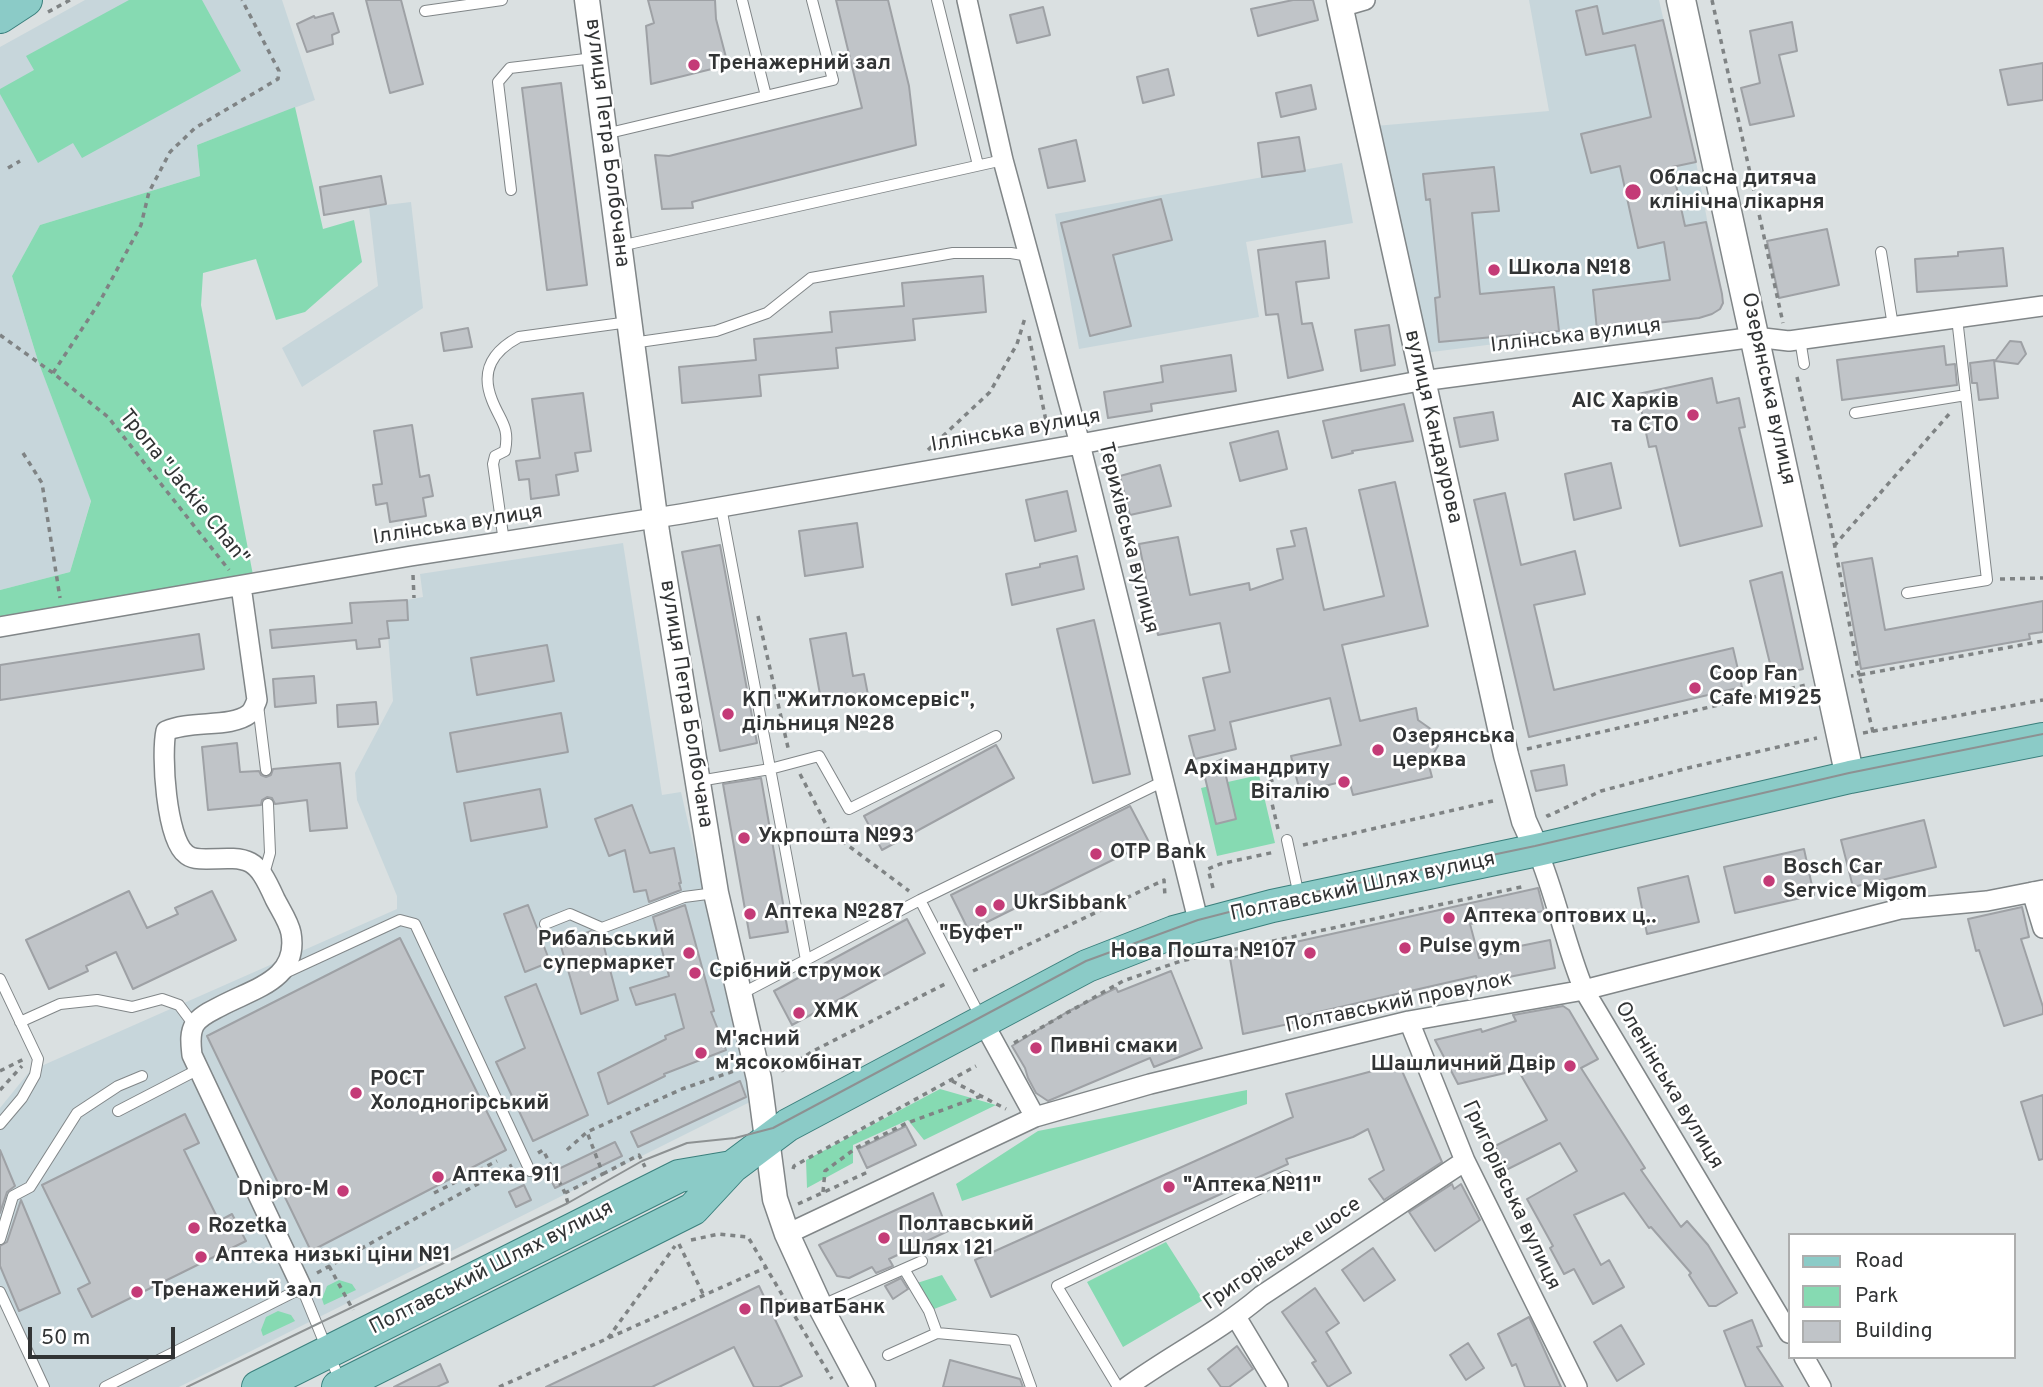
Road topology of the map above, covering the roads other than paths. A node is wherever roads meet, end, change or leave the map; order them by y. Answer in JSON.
{"nodes":[{"id":1,"x":26,"y":0,"type":"edge"},
{"id":2,"x":502,"y":0,"type":"edge"},
{"id":3,"x":587,"y":0,"type":"edge"},
{"id":4,"x":742,"y":0,"type":"edge"},
{"id":5,"x":812,"y":0,"type":"edge"},
{"id":6,"x":937,"y":0,"type":"edge"},
{"id":7,"x":967,"y":0,"type":"edge"},
{"id":8,"x":1364,"y":0,"type":"edge"},
{"id":9,"x":1681,"y":0,"type":"edge"},
{"id":10,"x":1340,"y":4,"type":"edge"},
{"id":11,"x":425,"y":11,"type":"dead end"},
{"id":12,"x":0,"y":17,"type":"edge"},
{"id":13,"x":595,"y":58,"type":"junction"},
{"id":14,"x":766,"y":96,"type":"junction"},
{"id":15,"x":605,"y":134,"type":"junction"},
{"id":16,"x":1003,"y":160,"type":"junction"},
{"id":17,"x":978,"y":165,"type":"junction"},
{"id":18,"x":511,"y":190,"type":"dead end"},
{"id":19,"x":620,"y":247,"type":"junction"},
{"id":20,"x":1881,"y":252,"type":"dead end"},
{"id":21,"x":1030,"y":256,"type":"junction"},
{"id":22,"x":2043,"y":306,"type":"edge"},
{"id":23,"x":1957,"y":318,"type":"junction"},
{"id":24,"x":1894,"y":326,"type":"junction"},
{"id":25,"x":631,"y":333,"type":"junction"},
{"id":26,"x":1755,"y":337,"type":"junction"},
{"id":27,"x":1795,"y":340,"type":"junction"},
{"id":28,"x":1804,"y":364,"type":"dead end"},
{"id":29,"x":1422,"y":380,"type":"junction"},
{"id":30,"x":1966,"y":395,"type":"junction"},
{"id":31,"x":1855,"y":413,"type":"dead end"},
{"id":32,"x":1080,"y":444,"type":"junction"},
{"id":33,"x":721,"y":507,"type":"junction"},
{"id":34,"x":655,"y":518,"type":"junction"},
{"id":35,"x":504,"y":542,"type":"junction"},
{"id":36,"x":241,"y":586,"type":"junction"},
{"id":37,"x":1907,"y":593,"type":"dead end"},
{"id":38,"x":0,"y":627,"type":"edge"},
{"id":39,"x":257,"y":700,"type":"junction"},
{"id":40,"x":996,"y":736,"type":"dead end"},
{"id":41,"x":2043,"y":739,"type":"edge"},
{"id":42,"x":770,"y":769,"type":"junction"},
{"id":43,"x":266,"y":770,"type":"dead end"},
{"id":44,"x":1850,"y":777,"type":"junction"},
{"id":45,"x":697,"y":781,"type":"junction"},
{"id":46,"x":1164,"y":781,"type":"junction"},
{"id":47,"x":268,"y":804,"type":"dead end"},
{"id":48,"x":1286,"y":846,"type":"road end"},
{"id":49,"x":1537,"y":850,"type":"junction"},
{"id":50,"x":264,"y":874,"type":"junction"},
{"id":51,"x":2038,"y":891,"type":"edge"},
{"id":52,"x":716,"y":893,"type":"junction"},
{"id":53,"x":920,"y":900,"type":"junction"},
{"id":54,"x":1300,"y":900,"type":"junction"},
{"id":55,"x":545,"y":924,"type":"dead end"},
{"id":56,"x":1199,"y":924,"type":"junction"},
{"id":57,"x":2043,"y":928,"type":"edge"},
{"id":58,"x":806,"y":960,"type":"junction"},
{"id":59,"x":281,"y":975,"type":"junction"},
{"id":60,"x":0,"y":979,"type":"edge"},
{"id":61,"x":1584,"y":990,"type":"junction"},
{"id":62,"x":740,"y":995,"type":"junction"},
{"id":63,"x":983,"y":1021,"type":"junction"},
{"id":64,"x":1409,"y":1021,"type":"junction"},
{"id":65,"x":20,"y":1022,"type":"junction"},
{"id":66,"x":194,"y":1025,"type":"junction"},
{"id":67,"x":199,"y":1069,"type":"junction"},
{"id":68,"x":142,"y":1076,"type":"dead end"},
{"id":69,"x":118,"y":1111,"type":"dead end"},
{"id":70,"x":1035,"y":1117,"type":"junction"},
{"id":71,"x":0,"y":1124,"type":"edge"},
{"id":72,"x":768,"y":1140,"type":"junction"},
{"id":73,"x":1465,"y":1161,"type":"junction"},
{"id":74,"x":732,"y":1167,"type":"junction"},
{"id":75,"x":530,"y":1171,"type":"dead end"},
{"id":76,"x":1286,"y":1176,"type":"dead end"},
{"id":77,"x":787,"y":1234,"type":"junction"},
{"id":78,"x":0,"y":1239,"type":"edge"},
{"id":79,"x":922,"y":1261,"type":"dead end"},
{"id":80,"x":904,"y":1269,"type":"junction"},
{"id":81,"x":305,"y":1283,"type":"junction"},
{"id":82,"x":0,"y":1292,"type":"edge"},
{"id":83,"x":820,"y":1306,"type":"junction"},
{"id":84,"x":1236,"y":1317,"type":"junction"},
{"id":85,"x":1787,"y":1330,"type":"edge"},
{"id":86,"x":937,"y":1332,"type":"junction"},
{"id":87,"x":328,"y":1352,"type":"junction"},
{"id":88,"x":888,"y":1355,"type":"dead end"},
{"id":89,"x":1805,"y":1359,"type":"edge"},
{"id":90,"x":340,"y":1386,"type":"edge"},
{"id":91,"x":44,"y":1387,"type":"edge"},
{"id":92,"x":105,"y":1387,"type":"edge"},
{"id":93,"x":258,"y":1387,"type":"edge"},
{"id":94,"x":863,"y":1387,"type":"edge"},
{"id":95,"x":1031,"y":1387,"type":"edge"},
{"id":96,"x":1118,"y":1387,"type":"edge"},
{"id":97,"x":1127,"y":1387,"type":"edge"},
{"id":98,"x":1278,"y":1387,"type":"edge"},
{"id":99,"x":1577,"y":1387,"type":"edge"},
{"id":100,"x":1822,"y":1387,"type":"edge"}],
"edges":[{"from":1,"to":12,"type":"main road"},
{"from":2,"to":11,"type":"lane"},
{"from":3,"to":13,"type":"street","name":"вулиця Петра Болбочана"},
{"from":4,"to":14,"type":"lane"},
{"from":5,"to":14,"type":"lane"},
{"from":6,"to":17,"type":"lane"},
{"from":7,"to":16,"type":"street","name":"Терихівська вулиця"},
{"from":8,"to":10,"type":"street"},
{"from":9,"to":26,"type":"main road","name":"Озерянська вулиця"},
{"from":10,"to":29,"type":"street","name":"вулиця Кандаурова"},
{"from":13,"to":15,"type":"street","name":"вулиця Петра Болбочана"},
{"from":13,"to":18,"type":"lane"},
{"from":14,"to":15,"type":"lane"},
{"from":15,"to":19,"type":"street","name":"вулиця Петра Болбочана"},
{"from":16,"to":17,"type":"lane"},
{"from":16,"to":21,"type":"street","name":"Терихівська вулиця"},
{"from":17,"to":19,"type":"lane"},
{"from":19,"to":25,"type":"street","name":"вулиця Петра Болбочана"},
{"from":20,"to":24,"type":"lane"},
{"from":21,"to":25,"type":"lane"},
{"from":21,"to":32,"type":"street","name":"Терихівська вулиця"},
{"from":22,"to":23,"type":"street","name":"Іллінська вулиця"},
{"from":23,"to":24,"type":"street","name":"Іллінська вулиця"},
{"from":23,"to":30,"type":"lane"},
{"from":24,"to":27,"type":"street","name":"Іллінська вулиця"},
{"from":25,"to":34,"type":"street","name":"вулиця Петра Болбочана"},
{"from":25,"to":35,"type":"lane"},
{"from":26,"to":27,"type":"street","name":"Іллінська вулиця"},
{"from":26,"to":29,"type":"street","name":"Іллінська вулиця"},
{"from":26,"to":44,"type":"main road","name":"Озерянська вулиця"},
{"from":27,"to":28,"type":"lane"},
{"from":29,"to":32,"type":"street","name":"Іллінська вулиця"},
{"from":29,"to":49,"type":"street","name":"вулиця Кандаурова"},
{"from":30,"to":31,"type":"lane"},
{"from":30,"to":37,"type":"lane"},
{"from":32,"to":33,"type":"street","name":"Іллінська вулиця"},
{"from":32,"to":46,"type":"street","name":"Терихівська вулиця"},
{"from":33,"to":34,"type":"street","name":"Іллінська вулиця"},
{"from":33,"to":42,"type":"lane"},
{"from":34,"to":35,"type":"street","name":"Іллінська вулиця"},
{"from":34,"to":45,"type":"street","name":"вулиця Петра Болбочана"},
{"from":35,"to":36,"type":"street","name":"Іллінська вулиця"},
{"from":36,"to":38,"type":"street","name":"Іллінська вулиця"},
{"from":36,"to":39,"type":"street"},
{"from":39,"to":43,"type":"lane"},
{"from":39,"to":50,"type":"street"},
{"from":40,"to":42,"type":"lane"},
{"from":41,"to":44,"type":"main road","name":"Полтавський Шлях вулиця"},
{"from":42,"to":45,"type":"lane"},
{"from":42,"to":58,"type":"lane"},
{"from":44,"to":49,"type":"main road","name":"Полтавський Шлях вулиця"},
{"from":45,"to":52,"type":"street","name":"вулиця Петра Болбочана"},
{"from":46,"to":53,"type":"lane"},
{"from":46,"to":56,"type":"street","name":"Терихівська вулиця"},
{"from":47,"to":50,"type":"lane"},
{"from":48,"to":54,"type":"lane"},
{"from":49,"to":54,"type":"main road","name":"Полтавський Шлях вулиця"},
{"from":49,"to":61,"type":"street","name":"Оленінська вулиця"},
{"from":50,"to":59,"type":"street"},
{"from":51,"to":57,"type":"street"},
{"from":51,"to":61,"type":"street","name":"Полтавський провулок"},
{"from":52,"to":55,"type":"lane"},
{"from":52,"to":62,"type":"street","name":"вулиця Петра Болбочана"},
{"from":53,"to":58,"type":"lane"},
{"from":53,"to":63,"type":"lane"},
{"from":54,"to":56,"type":"main road","name":"Полтавський Шлях вулиця"},
{"from":56,"to":63,"type":"main road","name":"Полтавський Шлях вулиця"},
{"from":58,"to":62,"type":"lane"},
{"from":59,"to":66,"type":"street"},
{"from":59,"to":75,"type":"lane"},
{"from":60,"to":65,"type":"lane"},
{"from":61,"to":64,"type":"street","name":"Полтавський провулок"},
{"from":61,"to":85,"type":"street","name":"Оленінська вулиця"},
{"from":62,"to":72,"type":"street","name":"вулиця Петра Болбочана"},
{"from":63,"to":70,"type":"street"},
{"from":63,"to":72,"type":"main road","name":"Полтавський Шлях вулиця"},
{"from":64,"to":70,"type":"street","name":"Полтавський провулок"},
{"from":64,"to":73,"type":"street","name":"Григорівська вулиця"},
{"from":65,"to":66,"type":"lane"},
{"from":65,"to":71,"type":"lane"},
{"from":66,"to":67,"type":"street"},
{"from":67,"to":69,"type":"lane"},
{"from":67,"to":81,"type":"street"},
{"from":68,"to":78,"type":"lane"},
{"from":70,"to":77,"type":"street","name":"Полтавський провулок"},
{"from":72,"to":74,"type":"main road","name":"Полтавський Шлях вулиця"},
{"from":72,"to":77,"type":"street","name":"вулиця Петра Болбочана"},
{"from":73,"to":84,"type":"street","name":"Григорівське шосе"},
{"from":73,"to":99,"type":"street","name":"Григорівська вулиця"},
{"from":74,"to":87,"type":"main road","name":"Полтавський Шлях вулиця"},
{"from":74,"to":90,"type":"main road","name":"Полтавський Шлях вулиця"},
{"from":76,"to":96,"type":"lane"},
{"from":77,"to":83,"type":"street","name":"вулиця Петра Болбочана"},
{"from":79,"to":80,"type":"lane"},
{"from":80,"to":83,"type":"lane"},
{"from":80,"to":86,"type":"lane"},
{"from":81,"to":87,"type":"lane"},
{"from":81,"to":92,"type":"lane"},
{"from":82,"to":91,"type":"lane"},
{"from":83,"to":94,"type":"street","name":"вулиця Петра Болбочана"},
{"from":84,"to":97,"type":"street","name":"Григорівське шосе"},
{"from":84,"to":98,"type":"street"},
{"from":86,"to":88,"type":"lane"},
{"from":86,"to":95,"type":"lane"},
{"from":87,"to":90,"type":"lane"},
{"from":87,"to":93,"type":"main road","name":"Полтавський Шлях вулиця"},
{"from":89,"to":100,"type":"street"}]}
